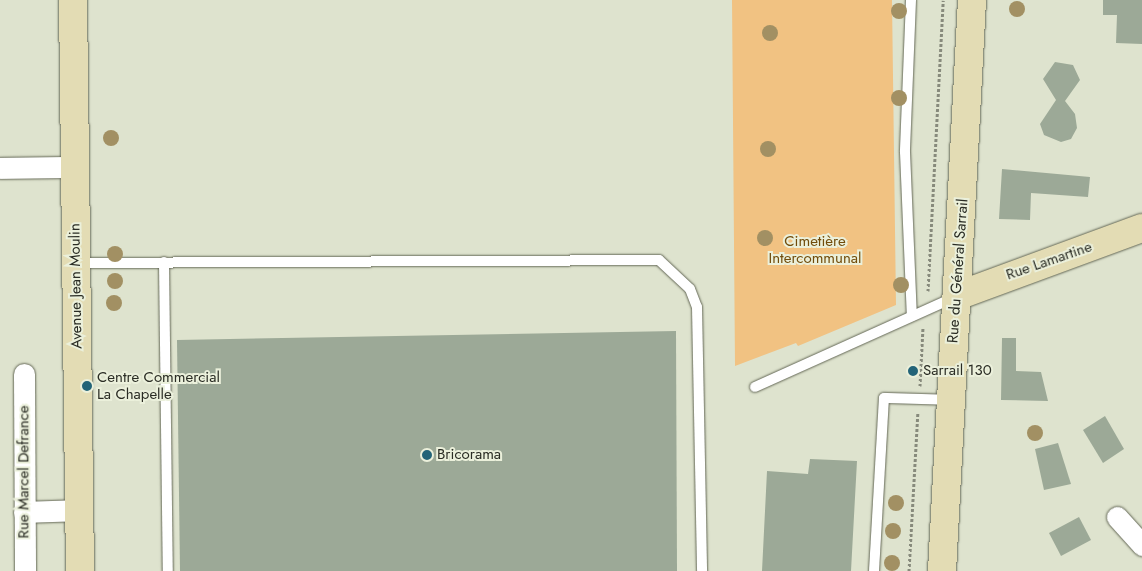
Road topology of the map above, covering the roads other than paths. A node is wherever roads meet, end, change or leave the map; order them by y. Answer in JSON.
{"nodes":[{"id":1,"x":73,"y":0,"type":"edge"},
{"id":2,"x":911,"y":0,"type":"edge"},
{"id":3,"x":972,"y":0,"type":"edge"},
{"id":4,"x":74,"y":167,"type":"junction"},
{"id":5,"x":0,"y":168,"type":"edge"},
{"id":6,"x":1142,"y":228,"type":"edge"},
{"id":7,"x":164,"y":262,"type":"junction"},
{"id":8,"x":75,"y":263,"type":"junction"},
{"id":9,"x":958,"y":296,"type":"junction"},
{"id":10,"x":912,"y":316,"type":"junction"},
{"id":11,"x":24,"y":374,"type":"dead end"},
{"id":12,"x":755,"y":387,"type":"dead end"},
{"id":13,"x":951,"y":400,"type":"junction"},
{"id":14,"x":80,"y":510,"type":"junction"},
{"id":15,"x":24,"y":512,"type":"junction"},
{"id":16,"x":1117,"y":517,"type":"dead end"},
{"id":17,"x":1142,"y":545,"type":"edge"},
{"id":18,"x":25,"y":571,"type":"edge"},
{"id":19,"x":80,"y":571,"type":"edge"},
{"id":20,"x":168,"y":571,"type":"edge"},
{"id":21,"x":702,"y":571,"type":"edge"},
{"id":22,"x":874,"y":571,"type":"edge"},
{"id":23,"x":942,"y":571,"type":"edge"}],
"edges":[{"from":1,"to":4,"type":"street","name":"Avenue Jean Moulin"},
{"from":2,"to":10,"type":"lane"},
{"from":3,"to":9,"type":"street","name":"Rue du Général Sarrail"},
{"from":4,"to":5,"type":"street"},
{"from":4,"to":8,"type":"street","name":"Avenue Jean Moulin"},
{"from":6,"to":9,"type":"street","name":"Rue Lamartine"},
{"from":7,"to":8,"type":"lane"},
{"from":7,"to":20,"type":"lane"},
{"from":7,"to":21,"type":"lane"},
{"from":8,"to":14,"type":"street","name":"Avenue Jean Moulin"},
{"from":9,"to":10,"type":"lane"},
{"from":9,"to":13,"type":"street","name":"Rue du Général Sarrail"},
{"from":10,"to":12,"type":"lane"},
{"from":11,"to":15,"type":"street","name":"Rue Marcel Defrance"},
{"from":13,"to":22,"type":"lane"},
{"from":13,"to":23,"type":"street","name":"Rue du Général Sarrail"},
{"from":14,"to":15,"type":"street"},
{"from":14,"to":19,"type":"street","name":"Avenue Jean Moulin"},
{"from":15,"to":18,"type":"street","name":"Rue Marcel Defrance"},
{"from":16,"to":17,"type":"street"}]}
